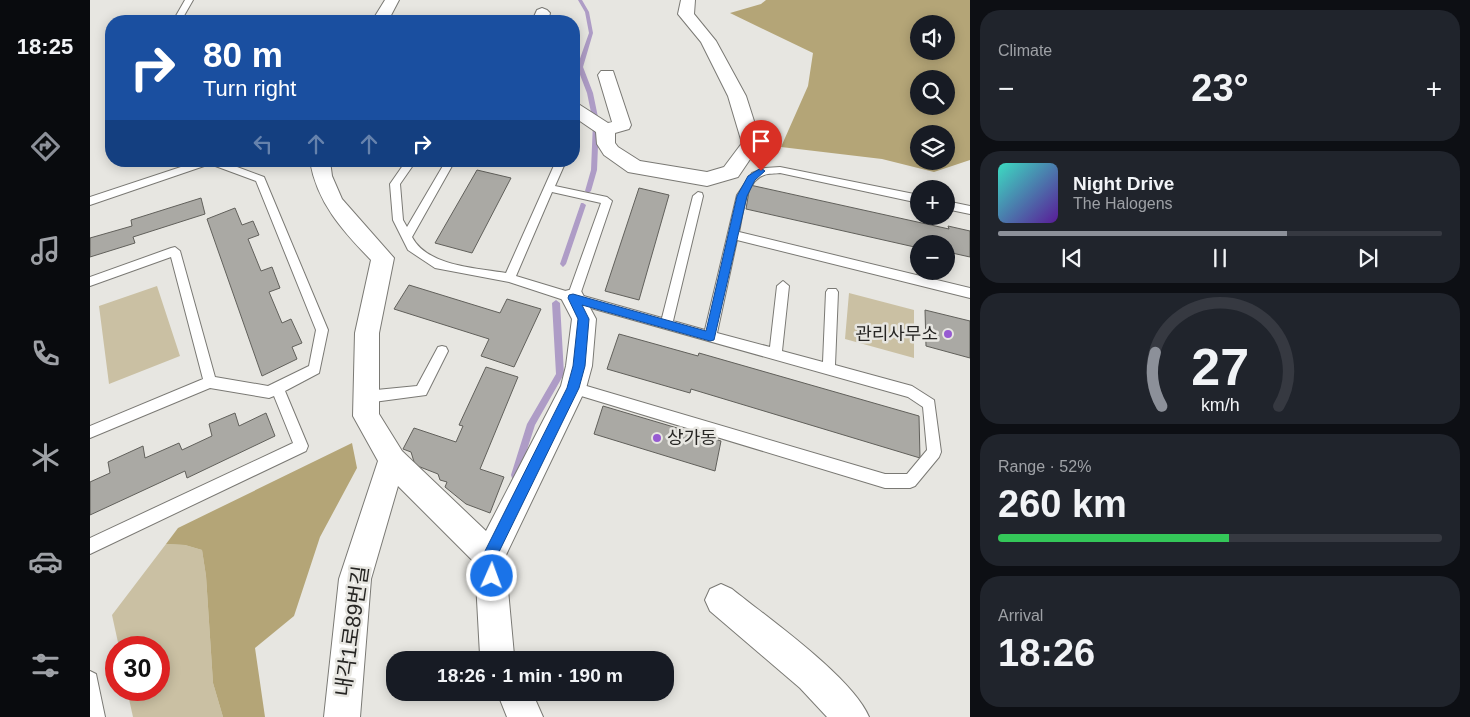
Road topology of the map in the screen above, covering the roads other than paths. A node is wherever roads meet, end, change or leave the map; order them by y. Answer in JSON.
{"nodes":[{"id":1,"x":189,"y":0,"type":"edge"},
{"id":2,"x":392,"y":0,"type":"edge"},
{"id":3,"x":688,"y":0,"type":"edge"},
{"id":4,"x":180,"y":15,"type":"edge"},
{"id":5,"x":383,"y":15,"type":"edge"},
{"id":6,"x":607,"y":75,"type":"dead end"},
{"id":7,"x":580,"y":113,"type":"edge"},
{"id":8,"x":605,"y":130,"type":"junction"},
{"id":9,"x":193,"y":167,"type":"edge"},
{"id":10,"x":227,"y":167,"type":"edge"},
{"id":11,"x":320,"y":167,"type":"edge"},
{"id":12,"x":407,"y":167,"type":"edge"},
{"id":13,"x":446,"y":167,"type":"edge"},
{"id":14,"x":558,"y":167,"type":"edge"},
{"id":15,"x":549,"y":188,"type":"junction"},
{"id":16,"x":698,"y":196,"type":"dead end"},
{"id":17,"x":910,"y":197,"type":"edge"},
{"id":18,"x":90,"y":201,"type":"edge"},
{"id":19,"x":955,"y":207,"type":"edge"},
{"id":20,"x":970,"y":210,"type":"edge"},
{"id":21,"x":733,"y":235,"type":"junction"},
{"id":22,"x":407,"y":236,"type":"junction"},
{"id":23,"x":509,"y":278,"type":"junction"},
{"id":24,"x":90,"y":282,"type":"edge"},
{"id":25,"x":782,"y":286,"type":"dead end"},
{"id":26,"x":832,"y":292,"type":"dead end"},
{"id":27,"x":970,"y":293,"type":"edge"},
{"id":28,"x":573,"y":298,"type":"junction"},
{"id":29,"x":666,"y":324,"type":"junction"},
{"id":30,"x":710,"y":336,"type":"junction"},
{"id":31,"x":442,"y":351,"type":"dead end"},
{"id":32,"x":775,"y":354,"type":"junction"},
{"id":33,"x":829,"y":369,"type":"junction"},
{"id":34,"x":210,"y":382,"type":"junction"},
{"id":35,"x":277,"y":388,"type":"junction"},
{"id":36,"x":573,"y":388,"type":"junction"},
{"id":37,"x":366,"y":397,"type":"junction"},
{"id":38,"x":90,"y":432,"type":"edge"},
{"id":39,"x":392,"y":460,"type":"junction"},
{"id":40,"x":90,"y":546,"type":"edge"},
{"id":41,"x":490,"y":556,"type":"junction"},
{"id":42,"x":721,"y":600,"type":"dead end"},
{"id":43,"x":497,"y":651,"type":"edge"},
{"id":44,"x":90,"y":680,"type":"edge"},
{"id":45,"x":518,"y":701,"type":"edge"},
{"id":46,"x":97,"y":716,"type":"edge"},
{"id":47,"x":342,"y":717,"type":"edge"},
{"id":48,"x":525,"y":717,"type":"edge"},
{"id":49,"x":851,"y":717,"type":"edge"}],
"edges":[{"from":1,"to":4,"type":"lane"},
{"from":2,"to":5,"type":"street"},
{"from":3,"to":8,"type":"street"},
{"from":6,"to":8,"type":"street"},
{"from":7,"to":8,"type":"street"},
{"from":9,"to":18,"type":"lane"},
{"from":10,"to":35,"type":"lane"},
{"from":11,"to":37,"type":"street"},
{"from":12,"to":22,"type":"lane"},
{"from":13,"to":22,"type":"lane"},
{"from":14,"to":15,"type":"lane"},
{"from":15,"to":23,"type":"lane"},
{"from":15,"to":28,"type":"lane"},
{"from":16,"to":29,"type":"lane"},
{"from":17,"to":21,"type":"lane"},
{"from":19,"to":20,"type":"lane"},
{"from":21,"to":27,"type":"lane"},
{"from":21,"to":30,"type":"lane"},
{"from":22,"to":23,"type":"lane"},
{"from":23,"to":28,"type":"lane"},
{"from":24,"to":34,"type":"lane"},
{"from":25,"to":32,"type":"lane"},
{"from":26,"to":33,"type":"lane"},
{"from":28,"to":29,"type":"lane"},
{"from":28,"to":36,"type":"street"},
{"from":29,"to":30,"type":"lane"},
{"from":30,"to":32,"type":"lane"},
{"from":31,"to":37,"type":"lane"},
{"from":32,"to":33,"type":"lane"},
{"from":33,"to":36,"type":"lane"},
{"from":34,"to":35,"type":"lane"},
{"from":34,"to":38,"type":"lane"},
{"from":35,"to":40,"type":"lane"},
{"from":36,"to":41,"type":"street"},
{"from":37,"to":39,"type":"street"},
{"from":39,"to":41,"type":"street"},
{"from":39,"to":47,"type":"street","name":"내각1로89번길"},
{"from":41,"to":43,"type":"street"},
{"from":42,"to":49,"type":"street"},
{"from":44,"to":46,"type":"lane"},
{"from":45,"to":48,"type":"street"}]}
